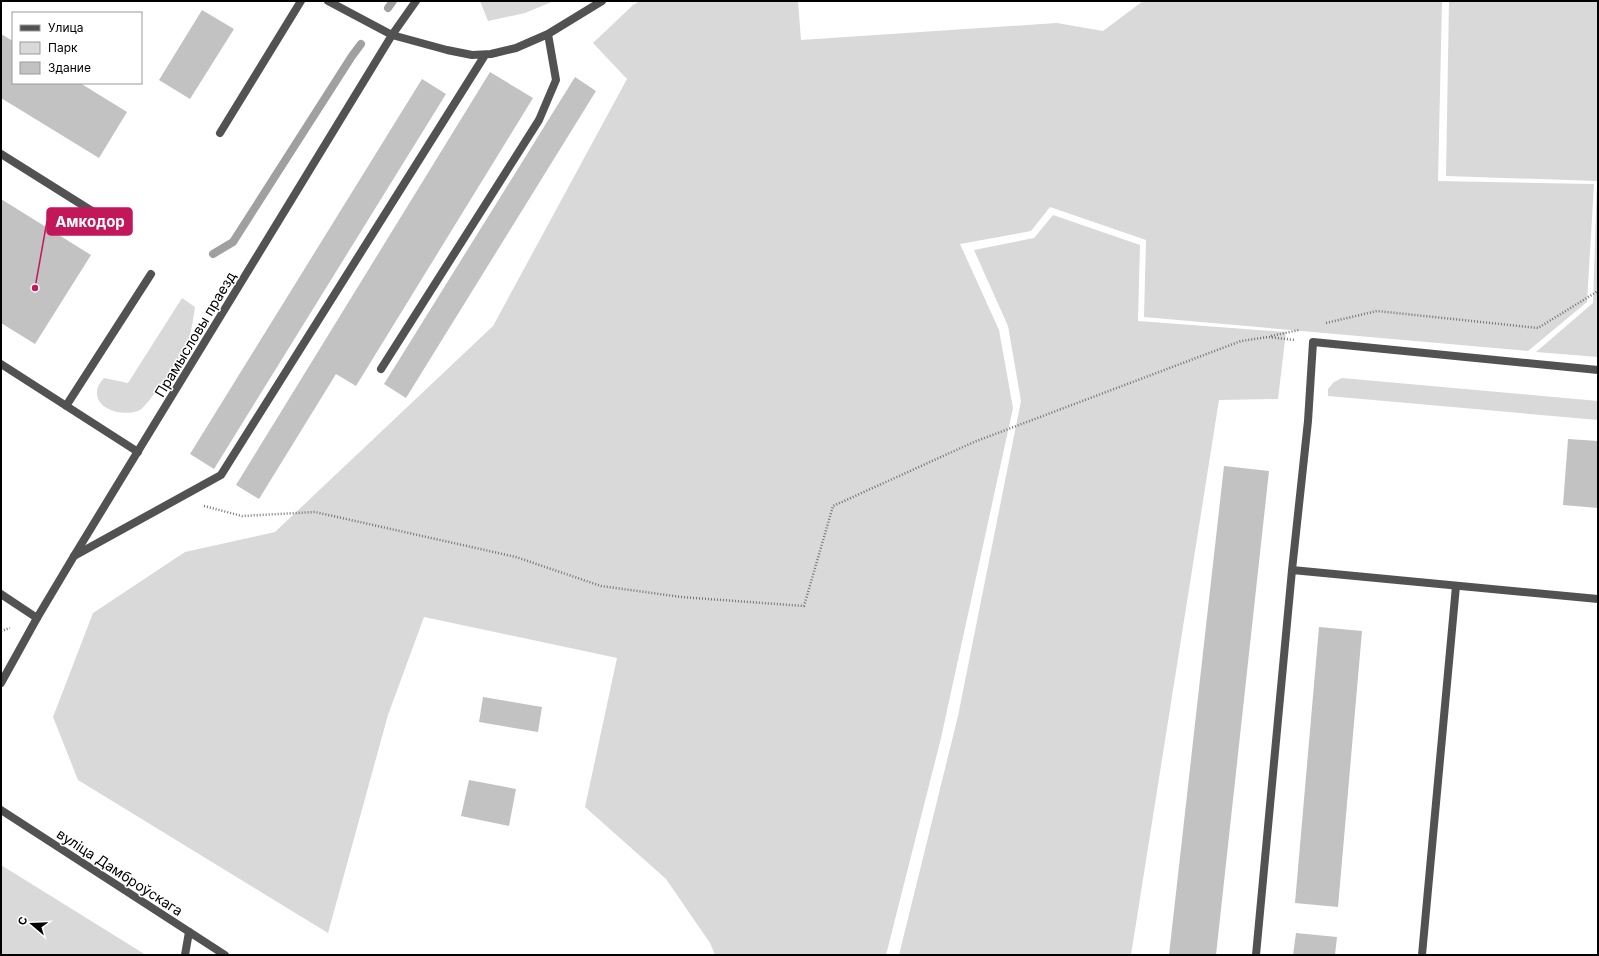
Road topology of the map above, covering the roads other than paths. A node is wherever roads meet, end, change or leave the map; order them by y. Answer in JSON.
{"nodes":[{"id":1,"x":301,"y":1,"type":"edge"},
{"id":2,"x":328,"y":1,"type":"edge"},
{"id":3,"x":416,"y":1,"type":"edge"},
{"id":4,"x":602,"y":1,"type":"edge"},
{"id":5,"x":548,"y":34,"type":"junction"},
{"id":6,"x":392,"y":35,"type":"junction"},
{"id":7,"x":485,"y":54,"type":"junction"},
{"id":8,"x":220,"y":133,"type":"dead end"},
{"id":9,"x":1,"y":154,"type":"edge"},
{"id":10,"x":111,"y":223,"type":"dead end"},
{"id":11,"x":151,"y":274,"type":"dead end"},
{"id":12,"x":1,"y":364,"type":"edge"},
{"id":13,"x":381,"y":369,"type":"dead end"},
{"id":14,"x":1598,"y":370,"type":"edge"},
{"id":15,"x":66,"y":406,"type":"junction"},
{"id":16,"x":138,"y":452,"type":"junction"},
{"id":17,"x":74,"y":556,"type":"junction"},
{"id":18,"x":1292,"y":570,"type":"junction"},
{"id":19,"x":1456,"y":586,"type":"junction"},
{"id":20,"x":1,"y":594,"type":"edge"},
{"id":21,"x":1598,"y":599,"type":"edge"},
{"id":22,"x":37,"y":618,"type":"junction"},
{"id":23,"x":1,"y":683,"type":"edge"},
{"id":24,"x":1,"y":810,"type":"edge"},
{"id":25,"x":189,"y":932,"type":"junction"},
{"id":26,"x":185,"y":955,"type":"edge"},
{"id":27,"x":225,"y":955,"type":"edge"},
{"id":28,"x":1256,"y":955,"type":"edge"},
{"id":29,"x":1422,"y":955,"type":"edge"}],
"edges":[{"from":1,"to":8,"type":"street"},
{"from":2,"to":6,"type":"street"},
{"from":3,"to":6,"type":"street","name":"Прамысловы праезд"},
{"from":4,"to":5,"type":"street"},
{"from":5,"to":7,"type":"street"},
{"from":5,"to":13,"type":"street"},
{"from":6,"to":7,"type":"street"},
{"from":6,"to":16,"type":"street","name":"Прамысловы праезд"},
{"from":7,"to":17,"type":"street"},
{"from":9,"to":10,"type":"street"},
{"from":11,"to":15,"type":"street"},
{"from":12,"to":15,"type":"street"},
{"from":14,"to":18,"type":"street"},
{"from":15,"to":16,"type":"street"},
{"from":16,"to":17,"type":"street","name":"Прамысловы праезд"},
{"from":17,"to":22,"type":"street","name":"Прамысловы праезд"},
{"from":18,"to":19,"type":"street"},
{"from":18,"to":28,"type":"street"},
{"from":19,"to":21,"type":"street"},
{"from":19,"to":29,"type":"street"},
{"from":20,"to":22,"type":"street"},
{"from":22,"to":23,"type":"street","name":"Прамысловы праезд"},
{"from":24,"to":25,"type":"street","name":"вуліца Дамброўскага"},
{"from":25,"to":26,"type":"street"},
{"from":25,"to":27,"type":"street","name":"вуліца Дамброўскага"}]}
